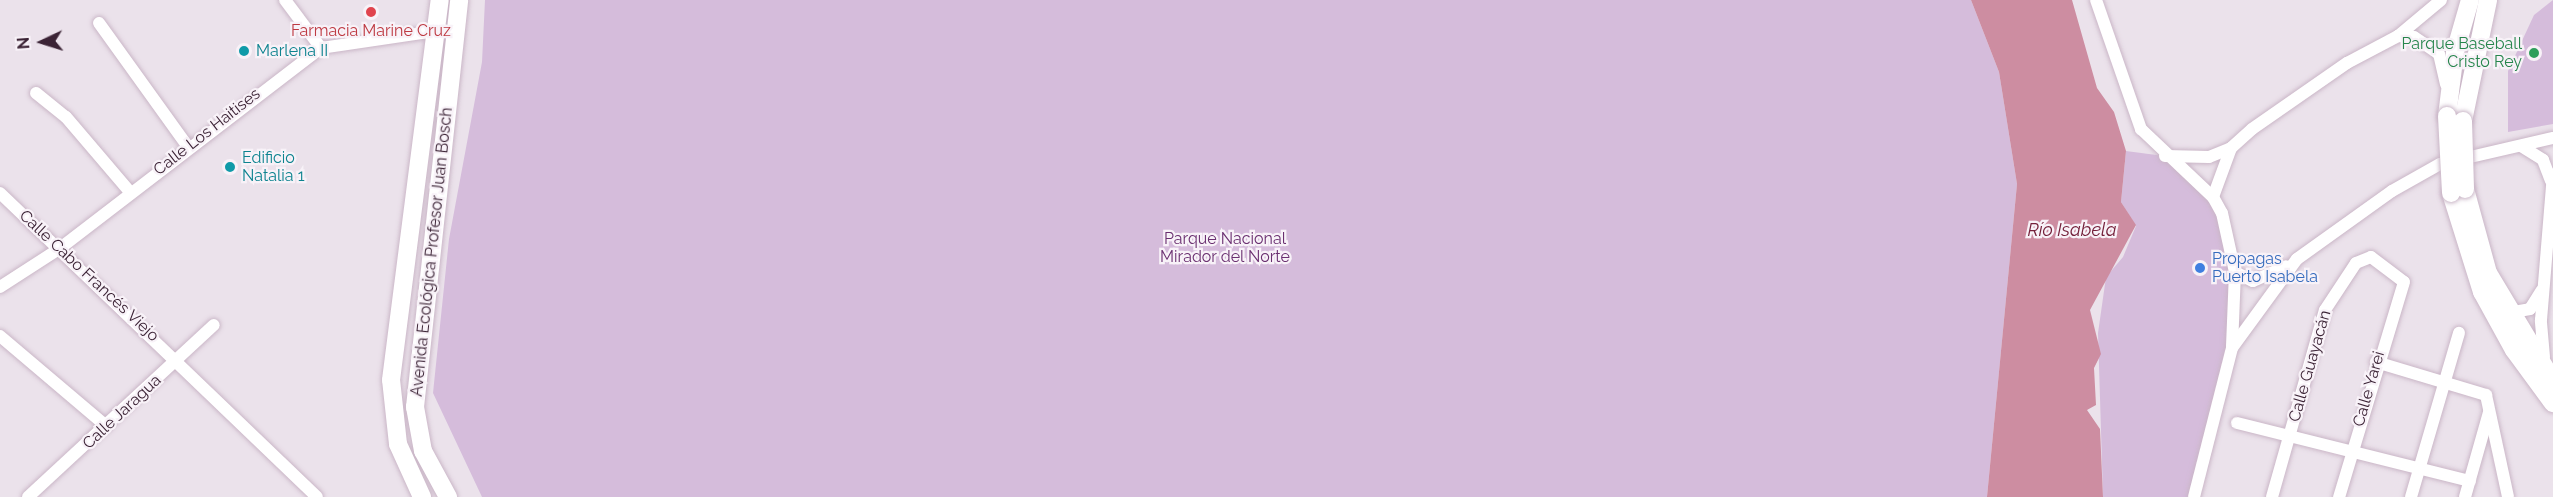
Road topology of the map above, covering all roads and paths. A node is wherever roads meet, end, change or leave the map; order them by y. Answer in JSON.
{"nodes":[{"id":1,"x":285,"y":0,"type":"edge"},
{"id":2,"x":440,"y":0,"type":"edge"},
{"id":3,"x":459,"y":0,"type":"edge"},
{"id":4,"x":2096,"y":0,"type":"edge"},
{"id":5,"x":2441,"y":0,"type":"edge"},
{"id":6,"x":2470,"y":0,"type":"edge"},
{"id":7,"x":2488,"y":0,"type":"edge"},
{"id":8,"x":99,"y":23,"type":"dead end"},
{"id":9,"x":457,"y":27,"type":"junction"},
{"id":10,"x":436,"y":31,"type":"junction"},
{"id":11,"x":2398,"y":36,"type":"junction"},
{"id":12,"x":321,"y":48,"type":"junction"},
{"id":13,"x":36,"y":93,"type":"dead end"},
{"id":14,"x":2453,"y":114,"type":"junction"},
{"id":15,"x":2553,"y":138,"type":"edge"},
{"id":16,"x":2521,"y":146,"type":"junction"},
{"id":17,"x":188,"y":147,"type":"junction"},
{"id":18,"x":2231,"y":148,"type":"junction"},
{"id":19,"x":2164,"y":156,"type":"junction"},
{"id":20,"x":2552,"y":179,"type":"edge"},
{"id":21,"x":2458,"y":191,"type":"junction"},
{"id":22,"x":130,"y":192,"type":"junction"},
{"id":23,"x":0,"y":193,"type":"edge"},
{"id":24,"x":2213,"y":197,"type":"junction"},
{"id":25,"x":59,"y":249,"type":"junction"},
{"id":26,"x":2297,"y":259,"type":"junction"},
{"id":27,"x":2235,"y":272,"type":"junction"},
{"id":28,"x":2404,"y":282,"type":"joint"},
{"id":29,"x":2544,"y":286,"type":"junction"},
{"id":30,"x":0,"y":287,"type":"edge"},
{"id":31,"x":2508,"y":313,"type":"junction"},
{"id":32,"x":214,"y":326,"type":"dead end"},
{"id":33,"x":2460,"y":333,"type":"dead end"},
{"id":34,"x":0,"y":336,"type":"edge"},
{"id":35,"x":2232,"y":348,"type":"junction"},
{"id":36,"x":178,"y":359,"type":"junction"},
{"id":37,"x":2376,"y":362,"type":"junction"},
{"id":38,"x":2552,"y":380,"type":"edge"},
{"id":39,"x":2445,"y":383,"type":"junction"},
{"id":40,"x":2488,"y":401,"type":"junction"},
{"id":41,"x":2553,"y":403,"type":"edge"},
{"id":42,"x":2237,"y":423,"type":"dead end"},
{"id":43,"x":106,"y":426,"type":"junction"},
{"id":44,"x":2290,"y":435,"type":"junction"},
{"id":45,"x":2352,"y":450,"type":"junction"},
{"id":46,"x":2420,"y":467,"type":"junction"},
{"id":47,"x":2470,"y":481,"type":"junction"},
{"id":48,"x":33,"y":496,"type":"edge"},
{"id":49,"x":317,"y":497,"type":"edge"},
{"id":50,"x":422,"y":497,"type":"edge"},
{"id":51,"x":448,"y":497,"type":"edge"},
{"id":52,"x":2194,"y":497,"type":"edge"},
{"id":53,"x":2272,"y":497,"type":"edge"},
{"id":54,"x":2339,"y":497,"type":"edge"},
{"id":55,"x":2411,"y":497,"type":"edge"},
{"id":56,"x":2465,"y":497,"type":"edge"},
{"id":57,"x":2508,"y":497,"type":"edge"}],
"edges":[{"from":1,"to":12,"type":"street"},
{"from":2,"to":10,"type":"street","name":"Avenida Ecológica Profesor Juan Bosch"},
{"from":3,"to":9,"type":"street","name":"Avenida Ecológica Profesor Juan Bosch"},
{"from":4,"to":19,"type":"street"},
{"from":5,"to":11,"type":"street"},
{"from":6,"to":14,"type":"street"},
{"from":7,"to":14,"type":"street"},
{"from":8,"to":17,"type":"street"},
{"from":9,"to":10,"type":"street","name":"Calle Los Haitises"},
{"from":9,"to":51,"type":"street","name":"Avenida Ecológica Profesor Juan Bosch"},
{"from":10,"to":12,"type":"street","name":"Calle Los Haitises"},
{"from":10,"to":50,"type":"street","name":"Avenida Ecológica Profesor Juan Bosch"},
{"from":11,"to":14,"type":"street"},
{"from":11,"to":18,"type":"street"},
{"from":12,"to":17,"type":"street","name":"Calle Los Haitises"},
{"from":13,"to":22,"type":"street"},
{"from":14,"to":21,"type":"street","bridge":true},
{"from":15,"to":16,"type":"street"},
{"from":16,"to":20,"type":"street"},
{"from":16,"to":26,"type":"street"},
{"from":17,"to":22,"type":"street","name":"Calle Los Haitises"},
{"from":18,"to":19,"type":"street"},
{"from":18,"to":24,"type":"street"},
{"from":19,"to":24,"type":"street"},
{"from":20,"to":29,"type":"street"},
{"from":21,"to":31,"type":"street"},
{"from":21,"to":41,"type":"street"},
{"from":22,"to":25,"type":"street","name":"Calle Los Haitises"},
{"from":23,"to":25,"type":"street","name":"Calle Cabo Francés Viejo"},
{"from":24,"to":27,"type":"street"},
{"from":25,"to":30,"type":"street","name":"Calle Los Haitises"},
{"from":25,"to":36,"type":"street","name":"Calle Cabo Francés Viejo"},
{"from":26,"to":27,"type":"street"},
{"from":26,"to":35,"type":"street"},
{"from":27,"to":35,"type":"street"},
{"from":28,"to":37,"type":"street","name":"Calle Yarei"},
{"from":28,"to":44,"type":"street","name":"Calle Guayacán"},
{"from":29,"to":31,"type":"street"},
{"from":29,"to":38,"type":"street"},
{"from":31,"to":38,"type":"street"},
{"from":32,"to":36,"type":"street","name":"Calle Jaragua"},
{"from":33,"to":39,"type":"street"},
{"from":34,"to":43,"type":"street"},
{"from":35,"to":52,"type":"street"},
{"from":36,"to":43,"type":"street","name":"Calle Jaragua"},
{"from":36,"to":49,"type":"street","name":"Calle Cabo Francés Viejo"},
{"from":37,"to":39,"type":"street"},
{"from":37,"to":45,"type":"street","name":"Calle Yarei"},
{"from":39,"to":40,"type":"street"},
{"from":39,"to":46,"type":"street"},
{"from":40,"to":47,"type":"street"},
{"from":40,"to":57,"type":"street"},
{"from":42,"to":44,"type":"street"},
{"from":43,"to":48,"type":"street","name":"Calle Jaragua"},
{"from":44,"to":45,"type":"street"},
{"from":44,"to":53,"type":"street","name":"Calle Guayacán"},
{"from":45,"to":46,"type":"street"},
{"from":45,"to":54,"type":"street","name":"Calle Yarei"},
{"from":46,"to":47,"type":"street"},
{"from":46,"to":55,"type":"street"},
{"from":47,"to":56,"type":"street"}]}
